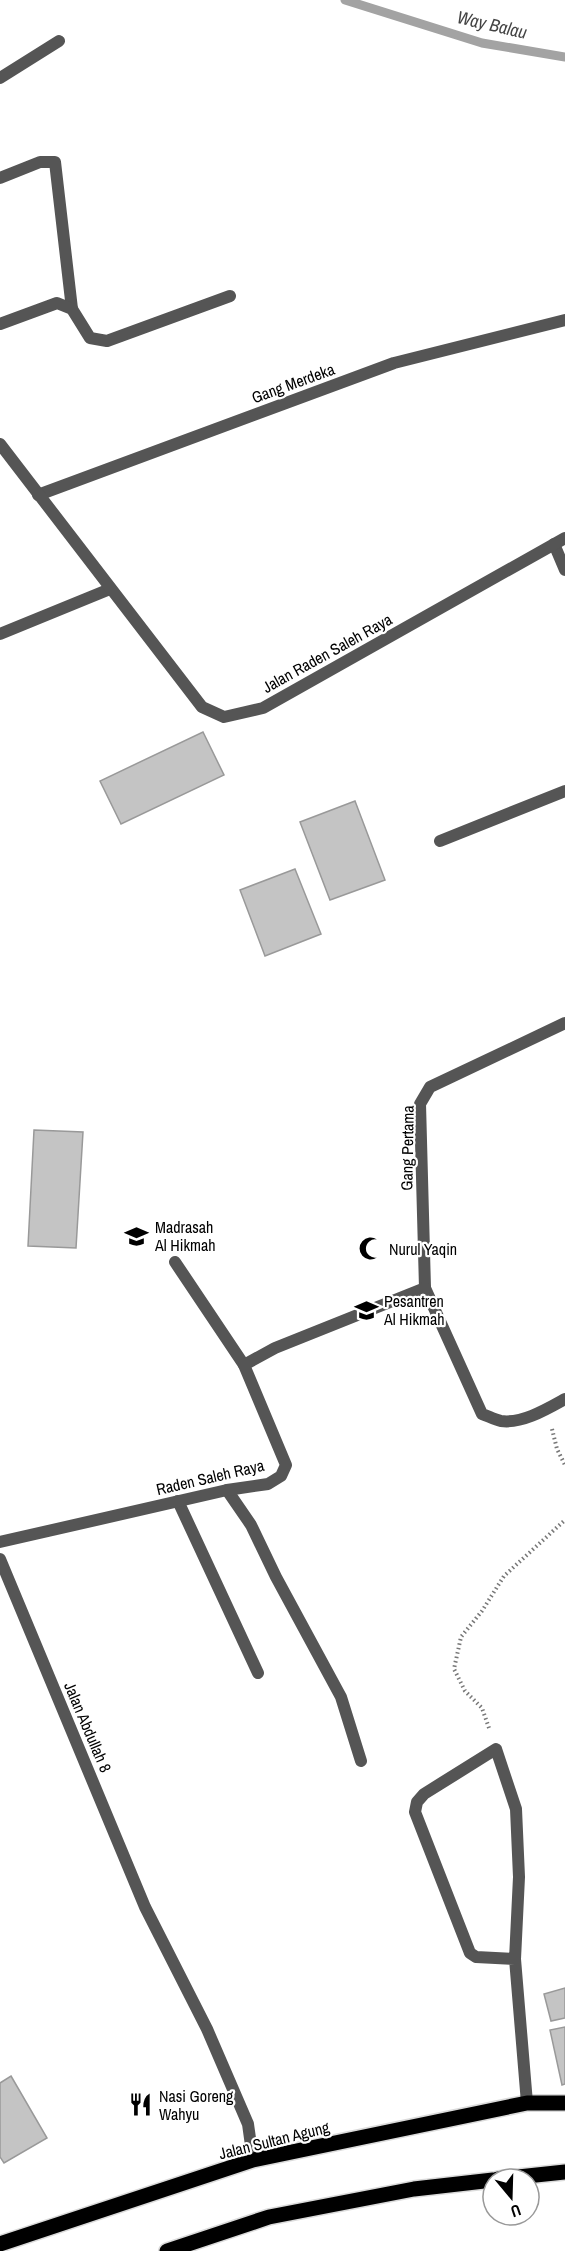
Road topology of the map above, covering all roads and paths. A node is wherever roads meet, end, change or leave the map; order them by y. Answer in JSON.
{"nodes":[{"id":1,"x":59,"y":41,"type":"dead end"},
{"id":2,"x":0,"y":78,"type":"edge"},
{"id":3,"x":0,"y":178,"type":"edge"},
{"id":4,"x":230,"y":296,"type":"dead end"},
{"id":5,"x":72,"y":309,"type":"junction"},
{"id":6,"x":565,"y":320,"type":"edge"},
{"id":7,"x":0,"y":324,"type":"edge"},
{"id":8,"x":0,"y":444,"type":"edge"},
{"id":9,"x":38,"y":495,"type":"junction"},
{"id":10,"x":560,"y":541,"type":"edge"},
{"id":11,"x":565,"y":570,"type":"edge"},
{"id":12,"x":110,"y":589,"type":"junction"},
{"id":13,"x":0,"y":634,"type":"edge"},
{"id":14,"x":565,"y":791,"type":"edge"},
{"id":15,"x":440,"y":841,"type":"dead end"},
{"id":16,"x":565,"y":1023,"type":"edge"},
{"id":17,"x":175,"y":1262,"type":"dead end"},
{"id":18,"x":425,"y":1288,"type":"junction"},
{"id":19,"x":244,"y":1365,"type":"junction"},
{"id":20,"x":565,"y":1398,"type":"edge"},
{"id":21,"x":549,"y":1408,"type":"junction"},
{"id":22,"x":565,"y":1465,"type":"edge"},
{"id":23,"x":227,"y":1490,"type":"junction"},
{"id":24,"x":178,"y":1502,"type":"junction"},
{"id":25,"x":565,"y":1520,"type":"edge"},
{"id":26,"x":0,"y":1542,"type":"edge"},
{"id":27,"x":0,"y":1559,"type":"edge"},
{"id":28,"x":258,"y":1673,"type":"dead end"},
{"id":29,"x":496,"y":1749,"type":"junction"},
{"id":30,"x":360,"y":1761,"type":"dead end"},
{"id":31,"x":515,"y":1959,"type":"junction"},
{"id":32,"x":527,"y":2103,"type":"junction"},
{"id":33,"x":565,"y":2103,"type":"edge"},
{"id":34,"x":253,"y":2160,"type":"junction"},
{"id":35,"x":565,"y":2172,"type":"edge"},
{"id":36,"x":541,"y":2175,"type":"edge"},
{"id":37,"x":481,"y":2181,"type":"edge"},
{"id":38,"x":0,"y":2244,"type":"edge"},
{"id":39,"x":167,"y":2251,"type":"edge"}],
"edges":[{"from":1,"to":2,"type":"street"},
{"from":3,"to":5,"type":"street"},
{"from":4,"to":5,"type":"street"},
{"from":5,"to":7,"type":"street"},
{"from":6,"to":9,"type":"street","name":"Gang Merdeka"},
{"from":8,"to":9,"type":"street","name":"Jalan Raden Saleh Raya"},
{"from":9,"to":12,"type":"street","name":"Jalan Raden Saleh Raya"},
{"from":10,"to":11,"type":"street"},
{"from":10,"to":12,"type":"street","name":"Jalan Raden Saleh Raya"},
{"from":12,"to":13,"type":"street"},
{"from":14,"to":15,"type":"street"},
{"from":16,"to":18,"type":"street","name":"Gang Pertama"},
{"from":17,"to":19,"type":"street"},
{"from":18,"to":19,"type":"street"},
{"from":18,"to":21,"type":"street"},
{"from":19,"to":23,"type":"street","name":"Raden Saleh Raya"},
{"from":20,"to":21,"type":"street"},
{"from":21,"to":22,"type":"path"},
{"from":23,"to":24,"type":"street","name":"Raden Saleh Raya"},
{"from":23,"to":30,"type":"street"},
{"from":24,"to":26,"type":"street","name":"Raden Saleh Raya"},
{"from":24,"to":28,"type":"street"},
{"from":25,"to":29,"type":"path"},
{"from":27,"to":34,"type":"street","name":"Jalan Abdullah 8"},
{"from":29,"to":31,"type":"street"},
{"from":29,"to":31,"type":"street"},
{"from":31,"to":32,"type":"street"},
{"from":32,"to":33,"type":"main road","name":"Jalan Sultan Agung"},
{"from":32,"to":34,"type":"main road","name":"Jalan Sultan Agung"},
{"from":34,"to":38,"type":"main road","name":"Jalan Sultan Agung"},
{"from":35,"to":36,"type":"main road"},
{"from":37,"to":39,"type":"main road"}]}
